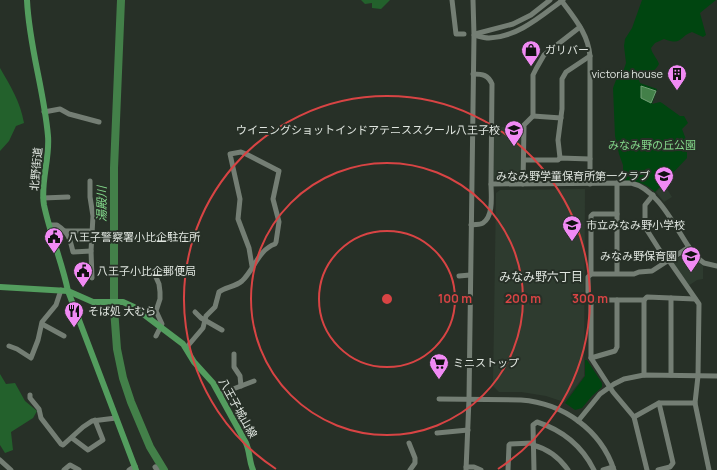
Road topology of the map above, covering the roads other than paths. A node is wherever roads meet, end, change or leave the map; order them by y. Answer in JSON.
{"nodes":[{"id":1,"x":27,"y":0,"type":"edge"},
{"id":2,"x":452,"y":0,"type":"edge"},
{"id":3,"x":473,"y":0,"type":"edge"},
{"id":4,"x":550,"y":0,"type":"edge"},
{"id":5,"x":562,"y":0,"type":"edge"},
{"id":6,"x":580,"y":27,"type":"junction"},
{"id":7,"x":464,"y":34,"type":"dead end"},
{"id":8,"x":474,"y":35,"type":"junction"},
{"id":9,"x":590,"y":56,"type":"junction"},
{"id":10,"x":473,"y":74,"type":"junction"},
{"id":11,"x":44,"y":112,"type":"junction"},
{"id":12,"x":533,"y":116,"type":"junction"},
{"id":13,"x":561,"y":118,"type":"junction"},
{"id":14,"x":99,"y":122,"type":"dead end"},
{"id":15,"x":560,"y":158,"type":"junction"},
{"id":16,"x":590,"y":159,"type":"junction"},
{"id":17,"x":524,"y":160,"type":"junction"},
{"id":18,"x":90,"y":181,"type":"dead end"},
{"id":19,"x":617,"y":183,"type":"junction"},
{"id":20,"x":491,"y":184,"type":"junction"},
{"id":21,"x":523,"y":184,"type":"junction"},
{"id":22,"x":590,"y":184,"type":"junction"},
{"id":23,"x":653,"y":195,"type":"junction"},
{"id":24,"x":68,"y":197,"type":"dead end"},
{"id":25,"x":43,"y":198,"type":"junction"},
{"id":26,"x":617,"y":214,"type":"junction"},
{"id":27,"x":50,"y":225,"type":"junction"},
{"id":28,"x":471,"y":225,"type":"junction"},
{"id":29,"x":65,"y":230,"type":"junction"},
{"id":30,"x":92,"y":231,"type":"junction"},
{"id":31,"x":689,"y":247,"type":"junction"},
{"id":32,"x":91,"y":251,"type":"junction"},
{"id":33,"x":668,"y":261,"type":"junction"},
{"id":34,"x":252,"y":266,"type":"junction"},
{"id":35,"x":717,"y":266,"type":"edge"},
{"id":36,"x":591,"y":274,"type":"junction"},
{"id":37,"x":617,"y":274,"type":"junction"},
{"id":38,"x":155,"y":275,"type":"dead end"},
{"id":39,"x":470,"y":275,"type":"junction"},
{"id":40,"x":459,"y":276,"type":"dead end"},
{"id":41,"x":92,"y":278,"type":"dead end"},
{"id":42,"x":0,"y":287,"type":"edge"},
{"id":43,"x":61,"y":290,"type":"junction"},
{"id":44,"x":68,"y":290,"type":"junction"},
{"id":45,"x":671,"y":298,"type":"junction"},
{"id":46,"x":695,"y":299,"type":"junction"},
{"id":47,"x":591,"y":300,"type":"junction"},
{"id":48,"x":617,"y":300,"type":"junction"},
{"id":49,"x":644,"y":300,"type":"junction"},
{"id":50,"x":195,"y":312,"type":"dead end"},
{"id":51,"x":204,"y":320,"type":"junction"},
{"id":52,"x":42,"y":324,"type":"junction"},
{"id":53,"x":161,"y":327,"type":"junction"},
{"id":54,"x":222,"y":330,"type":"dead end"},
{"id":55,"x":64,"y":336,"type":"dead end"},
{"id":56,"x":156,"y":336,"type":"dead end"},
{"id":57,"x":9,"y":346,"type":"dead end"},
{"id":58,"x":186,"y":348,"type":"junction"},
{"id":59,"x":234,"y":354,"type":"dead end"},
{"id":60,"x":591,"y":358,"type":"junction"},
{"id":61,"x":671,"y":375,"type":"junction"},
{"id":62,"x":644,"y":376,"type":"junction"},
{"id":63,"x":698,"y":376,"type":"junction"},
{"id":64,"x":717,"y":376,"type":"edge"},
{"id":65,"x":254,"y":382,"type":"dead end"},
{"id":66,"x":241,"y":386,"type":"junction"},
{"id":67,"x":609,"y":387,"type":"junction"},
{"id":68,"x":220,"y":394,"type":"junction"},
{"id":69,"x":30,"y":395,"type":"dead end"},
{"id":70,"x":438,"y":399,"type":"dead end"},
{"id":71,"x":469,"y":399,"type":"junction"},
{"id":72,"x":659,"y":403,"type":"junction"},
{"id":73,"x":694,"y":403,"type":"junction"},
{"id":74,"x":634,"y":417,"type":"junction"},
{"id":75,"x":116,"y":418,"type":"junction"},
{"id":76,"x":95,"y":420,"type":"junction"},
{"id":77,"x":578,"y":421,"type":"junction"},
{"id":78,"x":468,"y":430,"type":"junction"},
{"id":79,"x":437,"y":433,"type":"dead end"},
{"id":80,"x":72,"y":438,"type":"junction"},
{"id":81,"x":409,"y":443,"type":"dead end"},
{"id":82,"x":533,"y":444,"type":"junction"},
{"id":83,"x":0,"y":460,"type":"edge"},
{"id":84,"x":466,"y":468,"type":"edge"},
{"id":85,"x":613,"y":468,"type":"edge"},
{"id":86,"x":133,"y":469,"type":"edge"},
{"id":87,"x":11,"y":470,"type":"edge"},
{"id":88,"x":64,"y":470,"type":"edge"},
{"id":89,"x":80,"y":470,"type":"edge"},
{"id":90,"x":253,"y":470,"type":"edge"},
{"id":91,"x":410,"y":470,"type":"edge"},
{"id":92,"x":481,"y":470,"type":"edge"},
{"id":93,"x":508,"y":470,"type":"edge"},
{"id":94,"x":534,"y":470,"type":"edge"},
{"id":95,"x":568,"y":470,"type":"edge"},
{"id":96,"x":594,"y":470,"type":"edge"},
{"id":97,"x":603,"y":470,"type":"edge"},
{"id":98,"x":647,"y":470,"type":"edge"},
{"id":99,"x":658,"y":470,"type":"edge"},
{"id":100,"x":709,"y":470,"type":"edge"}],
"edges":[{"from":1,"to":11,"type":"main road","name":"北野街道"},
{"from":2,"to":7,"type":"street"},
{"from":3,"to":8,"type":"street"},
{"from":4,"to":8,"type":"street"},
{"from":5,"to":6,"type":"street"},
{"from":5,"to":8,"type":"street"},
{"from":6,"to":9,"type":"street"},
{"from":6,"to":12,"type":"street"},
{"from":8,"to":10,"type":"street"},
{"from":9,"to":13,"type":"street"},
{"from":9,"to":16,"type":"street"},
{"from":10,"to":20,"type":"street"},
{"from":10,"to":28,"type":"street"},
{"from":11,"to":14,"type":"street"},
{"from":11,"to":25,"type":"main road","name":"北野街道"},
{"from":12,"to":13,"type":"street"},
{"from":12,"to":17,"type":"street"},
{"from":13,"to":15,"type":"street"},
{"from":15,"to":16,"type":"street"},
{"from":15,"to":17,"type":"street"},
{"from":16,"to":22,"type":"street"},
{"from":17,"to":21,"type":"street"},
{"from":18,"to":30,"type":"street"},
{"from":19,"to":22,"type":"street"},
{"from":19,"to":23,"type":"street"},
{"from":19,"to":26,"type":"street"},
{"from":20,"to":21,"type":"street"},
{"from":20,"to":28,"type":"street"},
{"from":21,"to":22,"type":"street"},
{"from":23,"to":31,"type":"street"},
{"from":23,"to":33,"type":"street"},
{"from":24,"to":25,"type":"street"},
{"from":25,"to":27,"type":"main road","name":"北野街道"},
{"from":26,"to":36,"type":"street"},
{"from":26,"to":37,"type":"street"},
{"from":27,"to":29,"type":"street"},
{"from":27,"to":44,"type":"main road","name":"北野街道"},
{"from":28,"to":39,"type":"street"},
{"from":29,"to":30,"type":"street"},
{"from":29,"to":32,"type":"street"},
{"from":30,"to":32,"type":"street"},
{"from":31,"to":33,"type":"street"},
{"from":31,"to":35,"type":"street"},
{"from":32,"to":41,"type":"street"},
{"from":33,"to":37,"type":"street"},
{"from":33,"to":46,"type":"street"},
{"from":34,"to":34,"type":"street"},
{"from":34,"to":51,"type":"street"},
{"from":36,"to":37,"type":"street"},
{"from":36,"to":47,"type":"street"},
{"from":38,"to":53,"type":"street"},
{"from":39,"to":40,"type":"street"},
{"from":39,"to":71,"type":"street"},
{"from":42,"to":43,"type":"main road"},
{"from":43,"to":44,"type":"main road"},
{"from":43,"to":52,"type":"street"},
{"from":44,"to":53,"type":"main road","name":"八王子城山線"},
{"from":44,"to":75,"type":"main road","name":"北野街道"},
{"from":45,"to":46,"type":"street"},
{"from":45,"to":49,"type":"street"},
{"from":45,"to":61,"type":"street"},
{"from":46,"to":63,"type":"street"},
{"from":47,"to":48,"type":"street"},
{"from":47,"to":60,"type":"street"},
{"from":48,"to":49,"type":"street"},
{"from":48,"to":60,"type":"street"},
{"from":49,"to":62,"type":"street"},
{"from":50,"to":51,"type":"street"},
{"from":51,"to":54,"type":"street"},
{"from":51,"to":58,"type":"street"},
{"from":52,"to":55,"type":"street"},
{"from":52,"to":57,"type":"street"},
{"from":53,"to":56,"type":"street"},
{"from":53,"to":58,"type":"main road","name":"八王子城山線"},
{"from":58,"to":68,"type":"main road","name":"八王子城山線"},
{"from":59,"to":66,"type":"street"},
{"from":60,"to":67,"type":"street"},
{"from":61,"to":62,"type":"street"},
{"from":61,"to":63,"type":"street"},
{"from":62,"to":67,"type":"street"},
{"from":63,"to":64,"type":"street"},
{"from":63,"to":73,"type":"street"},
{"from":65,"to":66,"type":"street"},
{"from":66,"to":68,"type":"street"},
{"from":67,"to":74,"type":"street"},
{"from":67,"to":77,"type":"street"},
{"from":68,"to":90,"type":"main road","name":"八王子城山線"},
{"from":69,"to":80,"type":"street"},
{"from":70,"to":71,"type":"street"},
{"from":71,"to":77,"type":"street"},
{"from":71,"to":78,"type":"street"},
{"from":72,"to":73,"type":"street"},
{"from":72,"to":74,"type":"street"},
{"from":72,"to":99,"type":"street"},
{"from":73,"to":100,"type":"street"},
{"from":74,"to":98,"type":"street"},
{"from":75,"to":76,"type":"street"},
{"from":75,"to":86,"type":"main road","name":"北野街道"},
{"from":76,"to":80,"type":"street"},
{"from":76,"to":80,"type":"street"},
{"from":77,"to":85,"type":"street"},
{"from":78,"to":79,"type":"street"},
{"from":78,"to":84,"type":"street"},
{"from":81,"to":91,"type":"street"},
{"from":82,"to":93,"type":"street"},
{"from":82,"to":94,"type":"street"},
{"from":82,"to":95,"type":"street"},
{"from":82,"to":96,"type":"street"},
{"from":83,"to":87,"type":"street"},
{"from":84,"to":92,"type":"street"},
{"from":85,"to":97,"type":"street"},
{"from":88,"to":89,"type":"street"}]}
